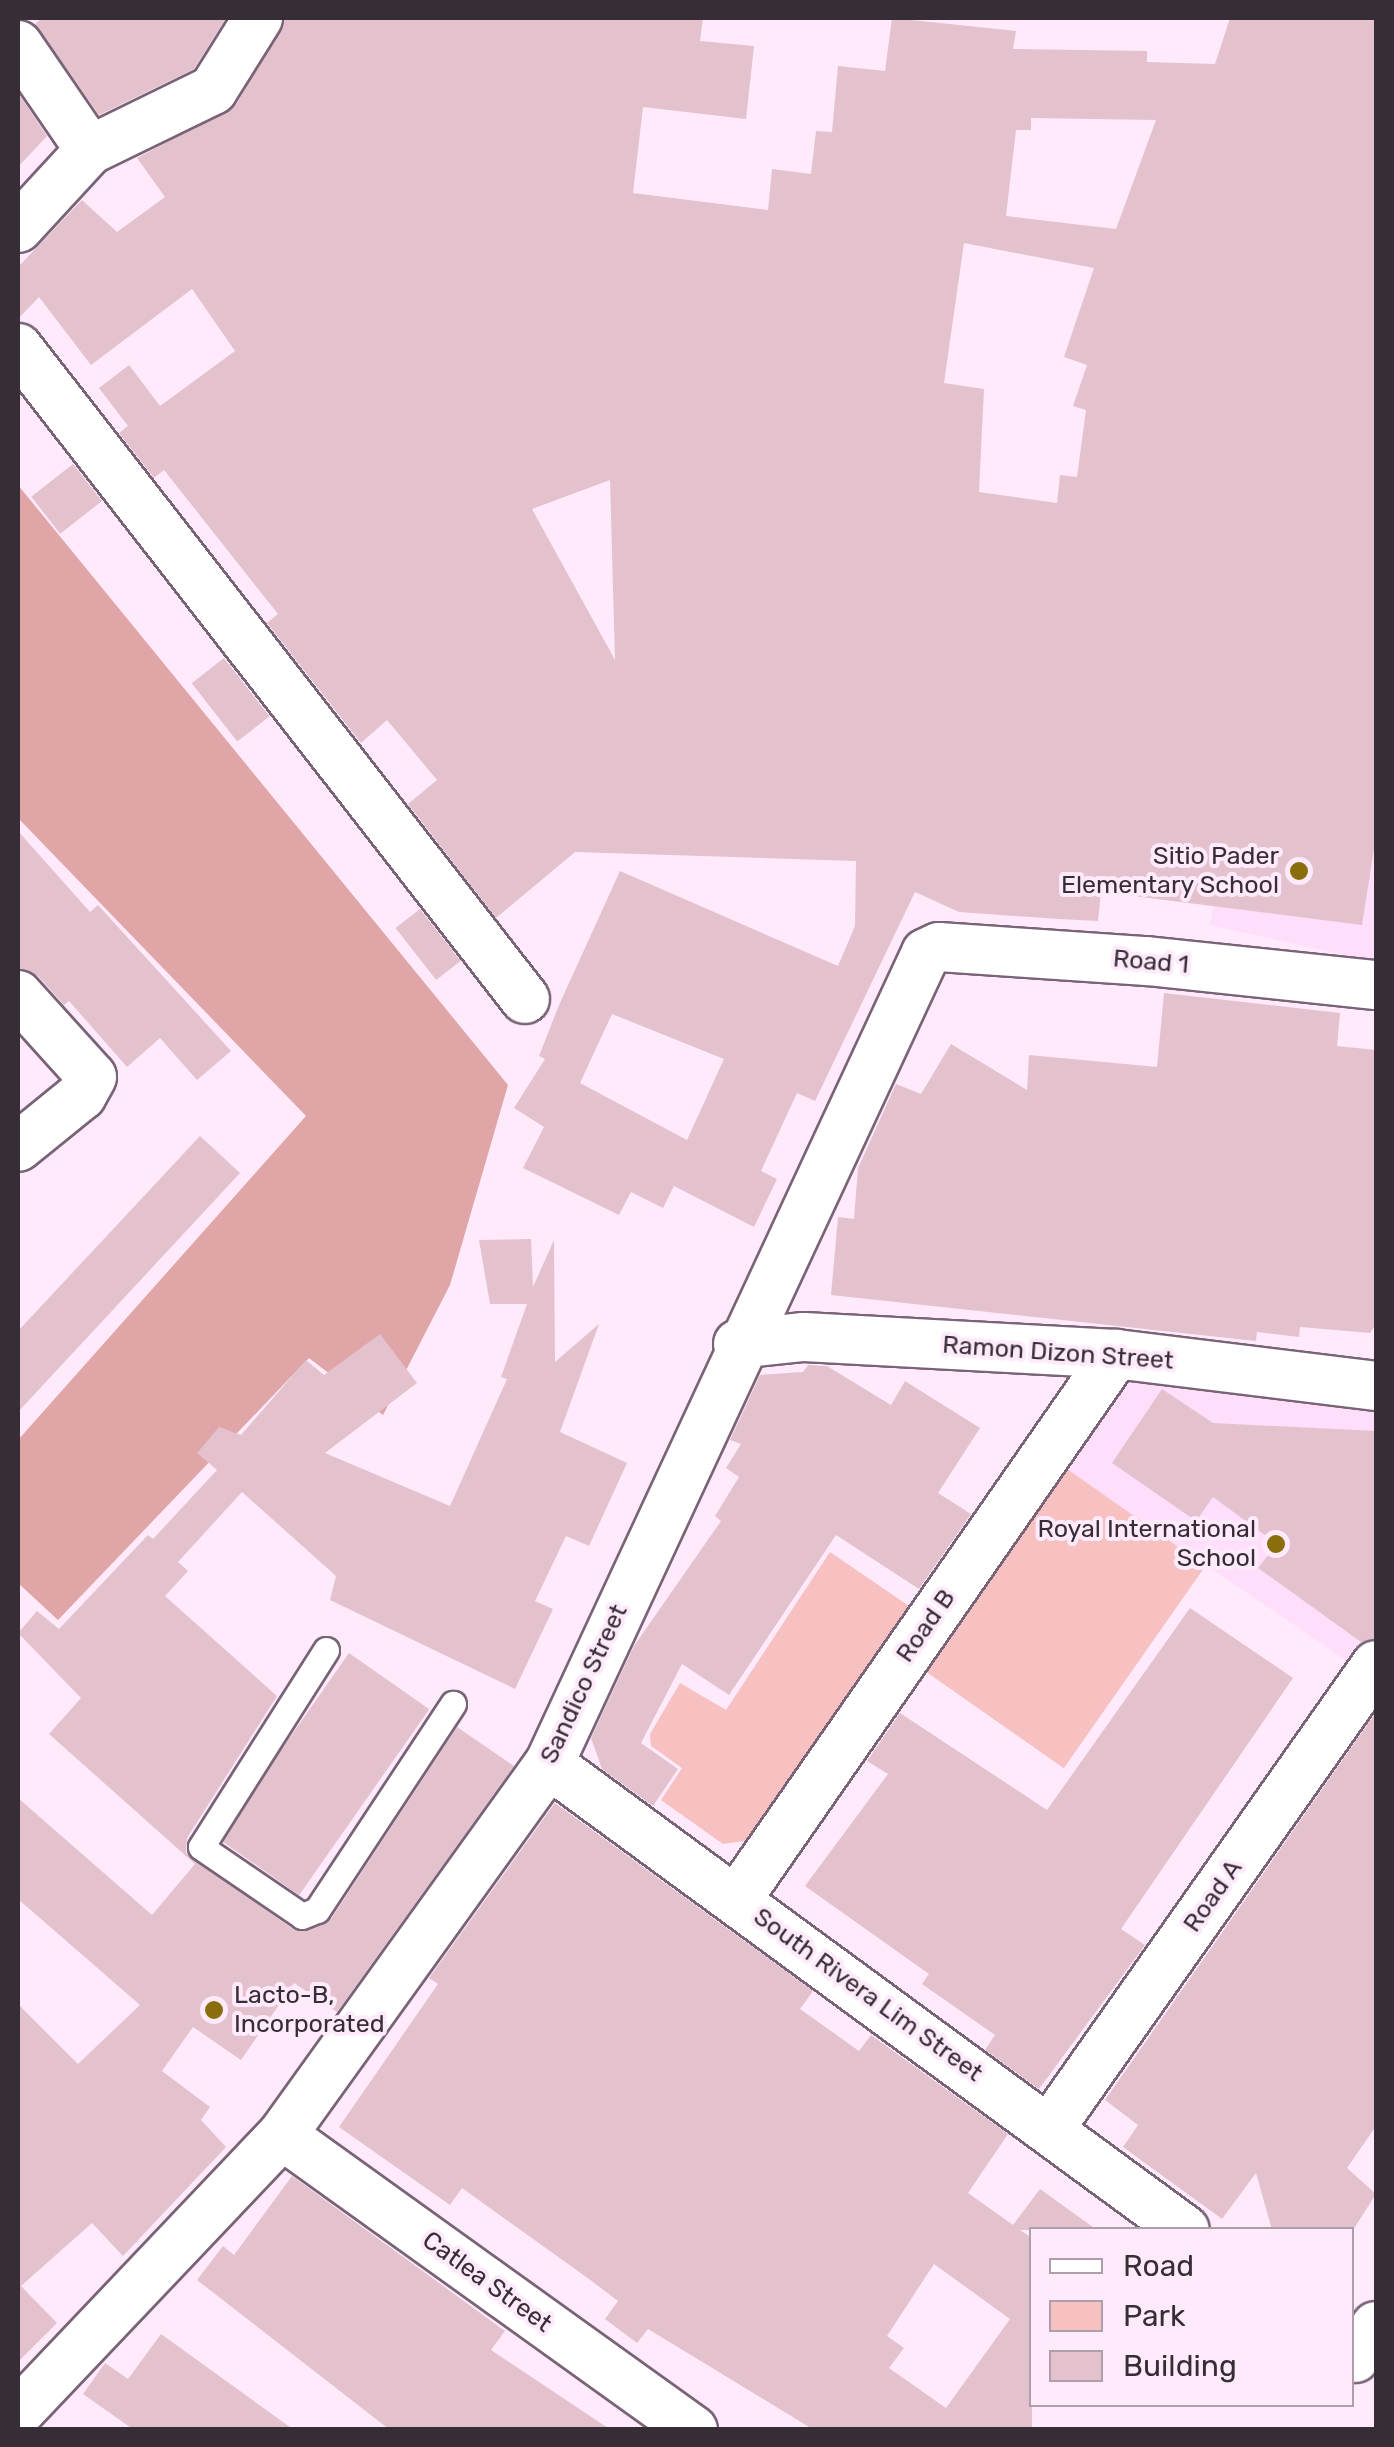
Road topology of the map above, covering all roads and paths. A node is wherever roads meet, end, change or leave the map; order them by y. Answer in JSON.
{"nodes":[{"id":1,"x":258,"y":18,"type":"edge"},
{"id":2,"x":18,"y":44,"type":"edge"},
{"id":3,"x":90,"y":150,"type":"junction"},
{"id":4,"x":18,"y":228,"type":"edge"},
{"id":5,"x":18,"y":348,"type":"edge"},
{"id":6,"x":926,"y":953,"type":"joint"},
{"id":7,"x":1376,"y":985,"type":"edge"},
{"id":8,"x":18,"y":994,"type":"edge"},
{"id":9,"x":525,"y":999,"type":"dead end"},
{"id":10,"x":18,"y":1147,"type":"edge"},
{"id":11,"x":738,"y":1344,"type":"junction"},
{"id":12,"x":1116,"y":1354,"type":"junction"},
{"id":13,"x":1376,"y":1386,"type":"edge"},
{"id":14,"x":326,"y":1650,"type":"dead end"},
{"id":15,"x":1376,"y":1665,"type":"edge"},
{"id":16,"x":453,"y":1704,"type":"dead end"},
{"id":17,"x":549,"y":1764,"type":"junction"},
{"id":18,"x":737,"y":1898,"type":"junction"},
{"id":19,"x":1050,"y":2128,"type":"junction"},
{"id":20,"x":282,"y":2135,"type":"junction"},
{"id":21,"x":1181,"y":2227,"type":"edge"},
{"id":22,"x":35,"y":2416,"type":"edge"},
{"id":23,"x":693,"y":2430,"type":"edge"}],
"edges":[{"from":1,"to":3,"type":"street"},
{"from":2,"to":3,"type":"street"},
{"from":3,"to":4,"type":"street"},
{"from":5,"to":9,"type":"street"},
{"from":6,"to":7,"type":"street","name":"Road 1"},
{"from":6,"to":11,"type":"street","name":"Sandico Street"},
{"from":8,"to":10,"type":"street"},
{"from":11,"to":12,"type":"street","name":"Ramon Dizon Street"},
{"from":11,"to":17,"type":"street","name":"Sandico Street"},
{"from":12,"to":13,"type":"street","name":"Ramon Dizon Street"},
{"from":12,"to":18,"type":"street","name":"Road B"},
{"from":14,"to":16,"type":"lane"},
{"from":15,"to":19,"type":"street","name":"Road A"},
{"from":17,"to":18,"type":"street","name":"South Rivera Lim Street"},
{"from":17,"to":20,"type":"street","name":"Sandico Street"},
{"from":18,"to":19,"type":"street","name":"South Rivera Lim Street"},
{"from":19,"to":21,"type":"street","name":"South Rivera Lim Street"},
{"from":20,"to":22,"type":"street","name":"Sandico Street"},
{"from":20,"to":23,"type":"street","name":"Catlea Street"}]}
